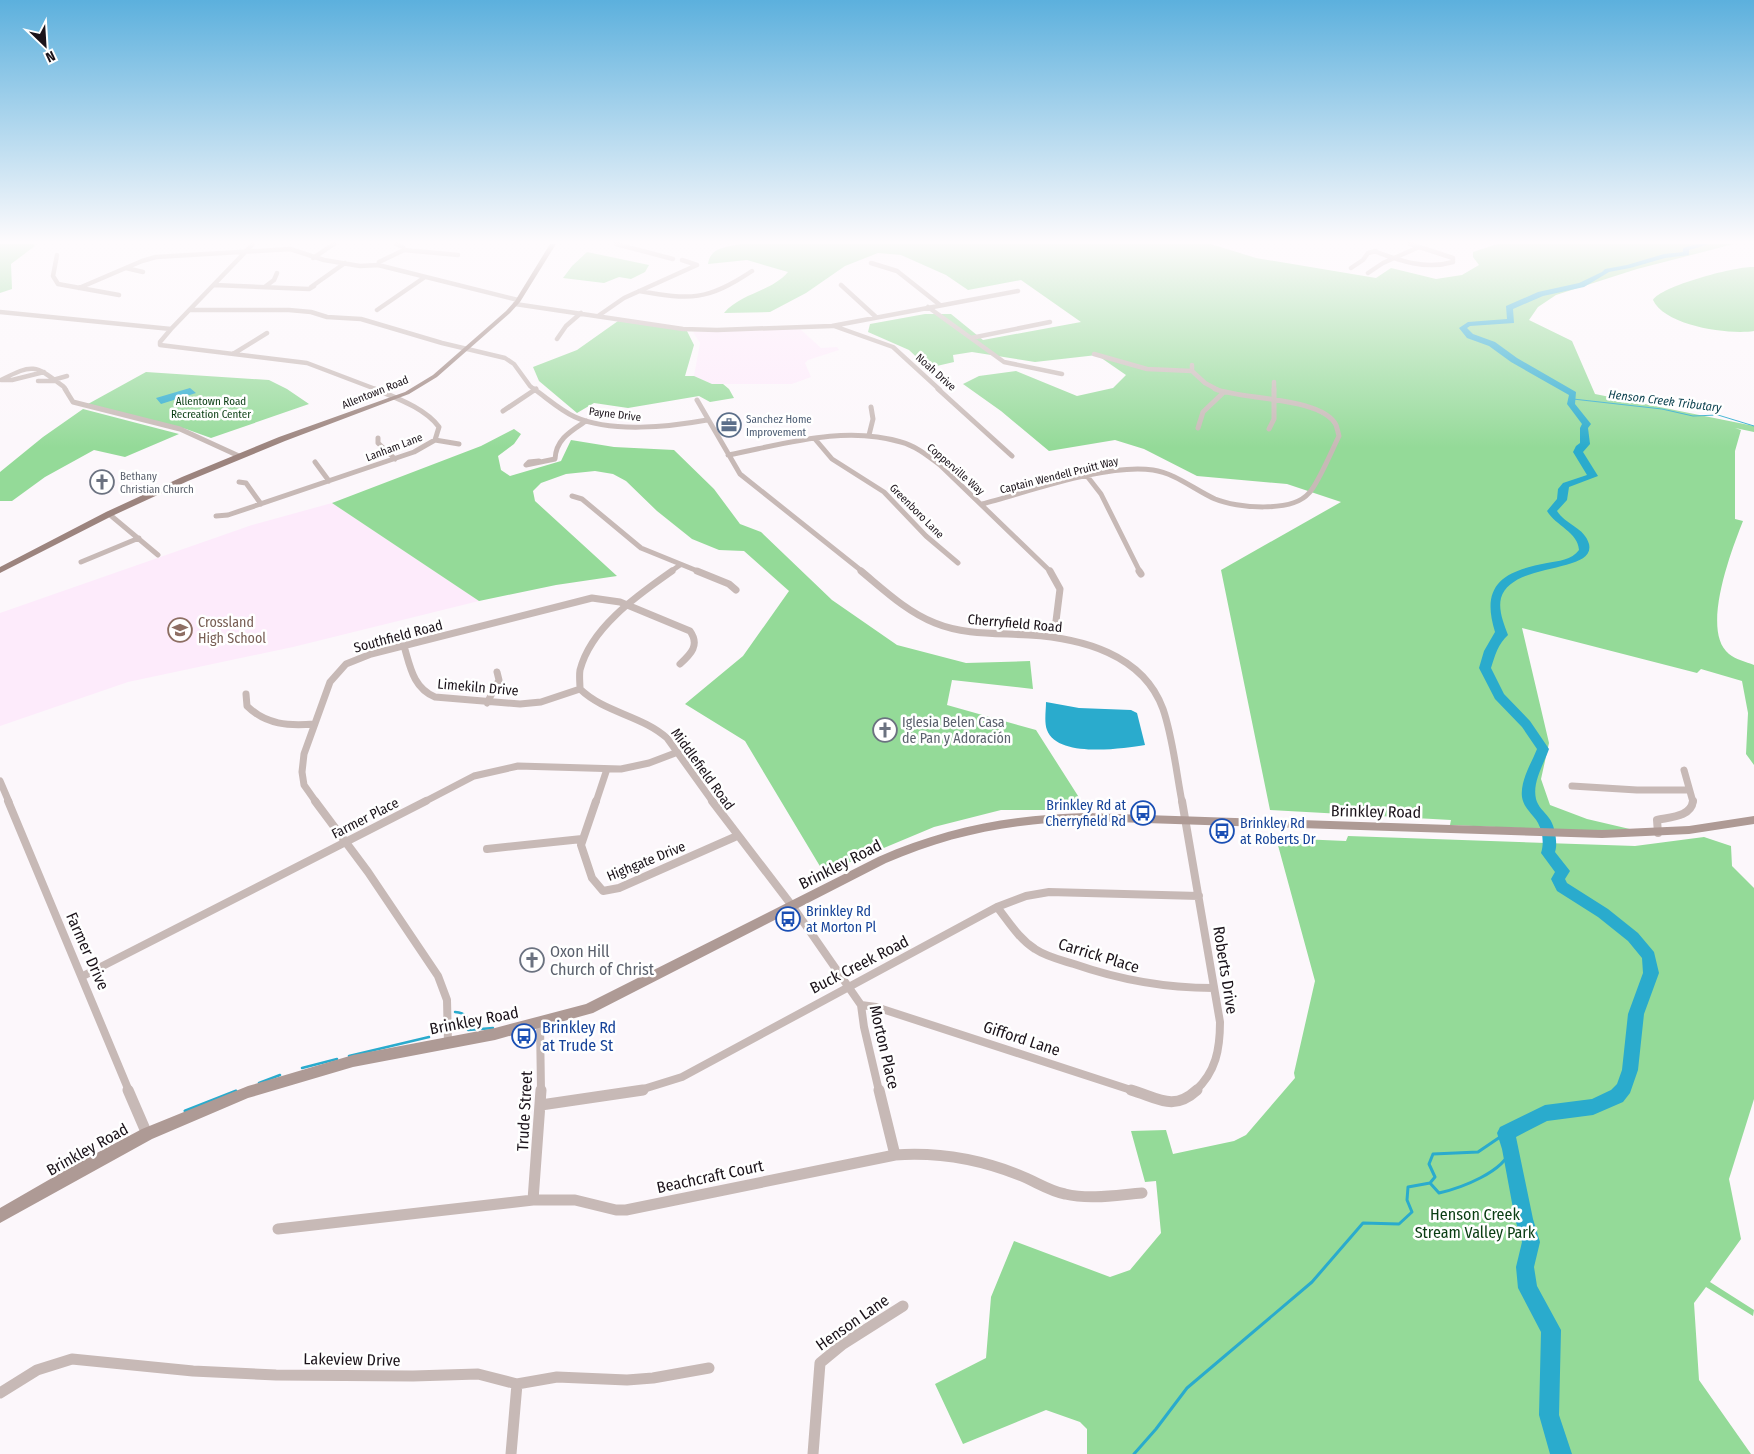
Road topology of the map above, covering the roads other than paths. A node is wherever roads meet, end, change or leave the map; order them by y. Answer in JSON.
{"nodes":[{"id":1,"x":0,"y":312,"type":"edge"},
{"id":2,"x":188,"y":312,"type":"edge"},
{"id":3,"x":311,"y":312,"type":"edge"},
{"id":4,"x":509,"y":312,"type":"edge"},
{"id":5,"x":574,"y":312,"type":"edge"},
{"id":6,"x":604,"y":312,"type":"edge"},
{"id":7,"x":870,"y":312,"type":"edge"},
{"id":8,"x":903,"y":312,"type":"edge"},
{"id":9,"x":935,"y":312,"type":"edge"},
{"id":10,"x":581,"y":313,"type":"junction"},
{"id":11,"x":598,"y":316,"type":"junction"},
{"id":12,"x":876,"y":317,"type":"junction"},
{"id":13,"x":1050,"y":322,"type":"dead end"},
{"id":14,"x":832,"y":326,"type":"junction"},
{"id":15,"x":171,"y":329,"type":"junction"},
{"id":16,"x":267,"y":333,"type":"dead end"},
{"id":17,"x":971,"y":338,"type":"junction"},
{"id":18,"x":557,"y":339,"type":"dead end"},
{"id":19,"x":467,"y":349,"type":"junction"},
{"id":20,"x":233,"y":354,"type":"junction"},
{"id":21,"x":1094,"y":354,"type":"dead end"},
{"id":22,"x":44,"y":372,"type":"junction"},
{"id":23,"x":1062,"y":374,"type":"dead end"},
{"id":24,"x":67,"y":376,"type":"dead end"},
{"id":25,"x":54,"y":380,"type":"junction"},
{"id":26,"x":38,"y":381,"type":"dead end"},
{"id":27,"x":1274,"y":382,"type":"dead end"},
{"id":28,"x":536,"y":390,"type":"junction"},
{"id":29,"x":1224,"y":392,"type":"junction"},
{"id":30,"x":397,"y":398,"type":"junction"},
{"id":31,"x":1274,"y":399,"type":"junction"},
{"id":32,"x":697,"y":400,"type":"dead end"},
{"id":33,"x":871,"y":407,"type":"dead end"},
{"id":34,"x":503,"y":411,"type":"dead end"},
{"id":35,"x":586,"y":420,"type":"junction"},
{"id":36,"x":707,"y":420,"type":"junction"},
{"id":37,"x":1198,"y":428,"type":"dead end"},
{"id":38,"x":1269,"y":429,"type":"dead end"},
{"id":39,"x":869,"y":435,"type":"junction"},
{"id":40,"x":378,"y":438,"type":"dead end"},
{"id":41,"x":815,"y":439,"type":"junction"},
{"id":42,"x":435,"y":440,"type":"junction"},
{"id":43,"x":459,"y":444,"type":"dead end"},
{"id":44,"x":728,"y":455,"type":"junction"},
{"id":45,"x":238,"y":456,"type":"junction"},
{"id":46,"x":1012,"y":456,"type":"dead end"},
{"id":47,"x":395,"y":459,"type":"junction"},
{"id":48,"x":314,"y":462,"type":"dead end"},
{"id":49,"x":520,"y":462,"type":"dead end"},
{"id":50,"x":1087,"y":476,"type":"junction"},
{"id":51,"x":329,"y":481,"type":"junction"},
{"id":52,"x":239,"y":482,"type":"dead end"},
{"id":53,"x":572,"y":496,"type":"dead end"},
{"id":54,"x":261,"y":504,"type":"junction"},
{"id":55,"x":982,"y":504,"type":"junction"},
{"id":56,"x":109,"y":514,"type":"junction"},
{"id":57,"x":216,"y":516,"type":"dead end"},
{"id":58,"x":138,"y":538,"type":"junction"},
{"id":59,"x":158,"y":555,"type":"dead end"},
{"id":60,"x":81,"y":562,"type":"dead end"},
{"id":61,"x":958,"y":563,"type":"dead end"},
{"id":62,"x":680,"y":565,"type":"junction"},
{"id":63,"x":0,"y":570,"type":"edge"},
{"id":64,"x":1141,"y":574,"type":"dead end"},
{"id":65,"x":736,"y":590,"type":"dead end"},
{"id":66,"x":628,"y":605,"type":"junction"},
{"id":67,"x":1054,"y":637,"type":"junction"},
{"id":68,"x":404,"y":646,"type":"junction"},
{"id":69,"x":680,"y":664,"type":"dead end"},
{"id":70,"x":497,"y":672,"type":"dead end"},
{"id":71,"x":580,"y":689,"type":"junction"},
{"id":72,"x":246,"y":694,"type":"dead end"},
{"id":73,"x":487,"y":702,"type":"junction"},
{"id":74,"x":314,"y":724,"type":"junction"},
{"id":75,"x":678,"y":752,"type":"junction"},
{"id":76,"x":607,"y":770,"type":"junction"},
{"id":77,"x":1684,"y":770,"type":"dead end"},
{"id":78,"x":0,"y":781,"type":"edge"},
{"id":79,"x":1572,"y":786,"type":"dead end"},
{"id":80,"x":1689,"y":790,"type":"junction"},
{"id":81,"x":1754,"y":820,"type":"edge"},
{"id":82,"x":1186,"y":821,"type":"junction"},
{"id":83,"x":1658,"y":833,"type":"junction"},
{"id":84,"x":737,"y":836,"type":"junction"},
{"id":85,"x":582,"y":839,"type":"junction"},
{"id":86,"x":346,"y":842,"type":"junction"},
{"id":87,"x":487,"y":849,"type":"dead end"},
{"id":88,"x":1199,"y":896,"type":"junction"},
{"id":89,"x":792,"y":906,"type":"junction"},
{"id":90,"x":997,"y":907,"type":"junction"},
{"id":91,"x":83,"y":976,"type":"junction"},
{"id":92,"x":850,"y":986,"type":"junction"},
{"id":93,"x":1213,"y":988,"type":"junction"},
{"id":94,"x":861,"y":1005,"type":"junction"},
{"id":95,"x":540,"y":1023,"type":"junction"},
{"id":96,"x":448,"y":1043,"type":"junction"},
{"id":97,"x":1172,"y":1103,"type":"joint"},
{"id":98,"x":541,"y":1105,"type":"junction"},
{"id":99,"x":147,"y":1134,"type":"junction"},
{"id":100,"x":895,"y":1155,"type":"junction"},
{"id":101,"x":1142,"y":1193,"type":"dead end"},
{"id":102,"x":533,"y":1200,"type":"junction"},
{"id":103,"x":0,"y":1216,"type":"edge"},
{"id":104,"x":278,"y":1229,"type":"dead end"},
{"id":105,"x":903,"y":1306,"type":"dead end"},
{"id":106,"x":709,"y":1368,"type":"dead end"},
{"id":107,"x":516,"y":1384,"type":"junction"},
{"id":108,"x":0,"y":1393,"type":"edge"},
{"id":109,"x":511,"y":1454,"type":"edge"},
{"id":110,"x":812,"y":1454,"type":"edge"}],
"edges":[{"from":1,"to":15,"type":"street"},
{"from":2,"to":15,"type":"street","name":"Lanham Lane"},
{"from":3,"to":19,"type":"street","name":"Payne Drive"},
{"from":4,"to":19,"type":"main road","name":"Allentown Road"},
{"from":5,"to":10,"type":"street"},
{"from":6,"to":11,"type":"street"},
{"from":7,"to":12,"type":"street"},
{"from":8,"to":12,"type":"street"},
{"from":9,"to":17,"type":"street"},
{"from":10,"to":11,"type":"street"},
{"from":10,"to":18,"type":"street"},
{"from":11,"to":14,"type":"street"},
{"from":12,"to":14,"type":"street"},
{"from":13,"to":17,"type":"street"},
{"from":14,"to":46,"type":"street","name":"Noah Drive"},
{"from":15,"to":20,"type":"street","name":"Lanham Lane"},
{"from":16,"to":20,"type":"street"},
{"from":17,"to":23,"type":"street"},
{"from":19,"to":28,"type":"street","name":"Payne Drive"},
{"from":19,"to":30,"type":"main road","name":"Allentown Road"},
{"from":20,"to":30,"type":"street","name":"Lanham Lane"},
{"from":21,"to":29,"type":"street","name":"Captain Wendell Pruitt Way"},
{"from":22,"to":22,"type":"street"},
{"from":22,"to":25,"type":"street"},
{"from":24,"to":25,"type":"street"},
{"from":25,"to":26,"type":"street"},
{"from":25,"to":45,"type":"street"},
{"from":27,"to":31,"type":"street"},
{"from":28,"to":34,"type":"street"},
{"from":28,"to":35,"type":"street","name":"Payne Drive"},
{"from":29,"to":31,"type":"street","name":"Captain Wendell Pruitt Way"},
{"from":29,"to":37,"type":"street"},
{"from":30,"to":42,"type":"street","name":"Lanham Lane"},
{"from":30,"to":45,"type":"main road","name":"Allentown Road"},
{"from":31,"to":38,"type":"street"},
{"from":31,"to":50,"type":"street","name":"Captain Wendell Pruitt Way"},
{"from":32,"to":36,"type":"street","name":"Cherryfield Road"},
{"from":33,"to":39,"type":"street"},
{"from":35,"to":36,"type":"street","name":"Payne Drive"},
{"from":35,"to":49,"type":"street"},
{"from":36,"to":44,"type":"street","name":"Cherryfield Road"},
{"from":39,"to":41,"type":"street","name":"Copperville Way"},
{"from":39,"to":55,"type":"street","name":"Copperville Way"},
{"from":40,"to":47,"type":"street"},
{"from":41,"to":44,"type":"street","name":"Copperville Way"},
{"from":41,"to":61,"type":"street","name":"Greenboro Lane"},
{"from":42,"to":43,"type":"street"},
{"from":42,"to":47,"type":"street","name":"Lanham Lane"},
{"from":44,"to":67,"type":"street","name":"Cherryfield Road"},
{"from":45,"to":56,"type":"main road","name":"Allentown Road"},
{"from":47,"to":51,"type":"street","name":"Lanham Lane"},
{"from":48,"to":51,"type":"street"},
{"from":50,"to":55,"type":"street","name":"Captain Wendell Pruitt Way"},
{"from":50,"to":64,"type":"street"},
{"from":51,"to":54,"type":"street","name":"Lanham Lane"},
{"from":52,"to":54,"type":"street"},
{"from":53,"to":62,"type":"street"},
{"from":54,"to":57,"type":"street","name":"Lanham Lane"},
{"from":55,"to":67,"type":"street","name":"Copperville Way"},
{"from":56,"to":58,"type":"street"},
{"from":56,"to":63,"type":"main road","name":"Allentown Road"},
{"from":58,"to":59,"type":"street"},
{"from":58,"to":60,"type":"street"},
{"from":62,"to":65,"type":"street"},
{"from":62,"to":66,"type":"street"},
{"from":66,"to":68,"type":"street","name":"Southfield Road"},
{"from":66,"to":69,"type":"street","name":"Southfield Road"},
{"from":66,"to":71,"type":"street"},
{"from":67,"to":82,"type":"street","name":"Cherryfield Road"},
{"from":68,"to":73,"type":"street","name":"Limekiln Drive"},
{"from":68,"to":74,"type":"street","name":"Southfield Road"},
{"from":70,"to":73,"type":"street"},
{"from":71,"to":73,"type":"street","name":"Limekiln Drive"},
{"from":71,"to":75,"type":"street","name":"Middlefield Road"},
{"from":72,"to":74,"type":"street"},
{"from":74,"to":86,"type":"street","name":"Southfield Road"},
{"from":75,"to":76,"type":"street","name":"Farmer Place"},
{"from":75,"to":84,"type":"street","name":"Middlefield Road"},
{"from":76,"to":85,"type":"street","name":"Highgate Drive"},
{"from":76,"to":86,"type":"street","name":"Farmer Place"},
{"from":77,"to":80,"type":"street"},
{"from":78,"to":91,"type":"street","name":"Farmer Drive"},
{"from":79,"to":80,"type":"street"},
{"from":80,"to":83,"type":"street"},
{"from":81,"to":83,"type":"main road","name":"Brinkley Road"},
{"from":82,"to":83,"type":"main road","name":"Brinkley Road"},
{"from":82,"to":88,"type":"street","name":"Roberts Drive"},
{"from":82,"to":89,"type":"main road","name":"Brinkley Road"},
{"from":84,"to":85,"type":"street","name":"Highgate Drive"},
{"from":84,"to":89,"type":"street","name":"Middlefield Road"},
{"from":85,"to":87,"type":"street"},
{"from":86,"to":91,"type":"street","name":"Farmer Place"},
{"from":86,"to":96,"type":"street","name":"Southfield Road"},
{"from":88,"to":90,"type":"street","name":"Buck Creek Road"},
{"from":88,"to":93,"type":"street","name":"Roberts Drive"},
{"from":89,"to":92,"type":"street","name":"Morton Place"},
{"from":89,"to":95,"type":"main road","name":"Brinkley Road"},
{"from":90,"to":92,"type":"street","name":"Buck Creek Road"},
{"from":90,"to":93,"type":"street","name":"Carrick Place"},
{"from":91,"to":99,"type":"street","name":"Farmer Drive"},
{"from":92,"to":94,"type":"street","name":"Morton Place"},
{"from":92,"to":98,"type":"street","name":"Buck Creek Road"},
{"from":93,"to":97,"type":"street","name":"Roberts Drive"},
{"from":94,"to":97,"type":"street","name":"Gifford Lane"},
{"from":94,"to":100,"type":"street","name":"Morton Place"},
{"from":95,"to":96,"type":"main road","name":"Brinkley Road"},
{"from":95,"to":98,"type":"street","name":"Trude Street"},
{"from":96,"to":99,"type":"main road","name":"Brinkley Road"},
{"from":98,"to":102,"type":"street","name":"Trude Street"},
{"from":99,"to":103,"type":"main road","name":"Brinkley Road"},
{"from":100,"to":101,"type":"street","name":"Beachcraft Court"},
{"from":100,"to":102,"type":"street","name":"Beachcraft Court"},
{"from":102,"to":104,"type":"street","name":"Beachcraft Court"},
{"from":105,"to":110,"type":"street","name":"Henson Lane"},
{"from":106,"to":107,"type":"street","name":"Lakeview Drive"},
{"from":107,"to":108,"type":"street","name":"Lakeview Drive"},
{"from":107,"to":109,"type":"street"}]}
